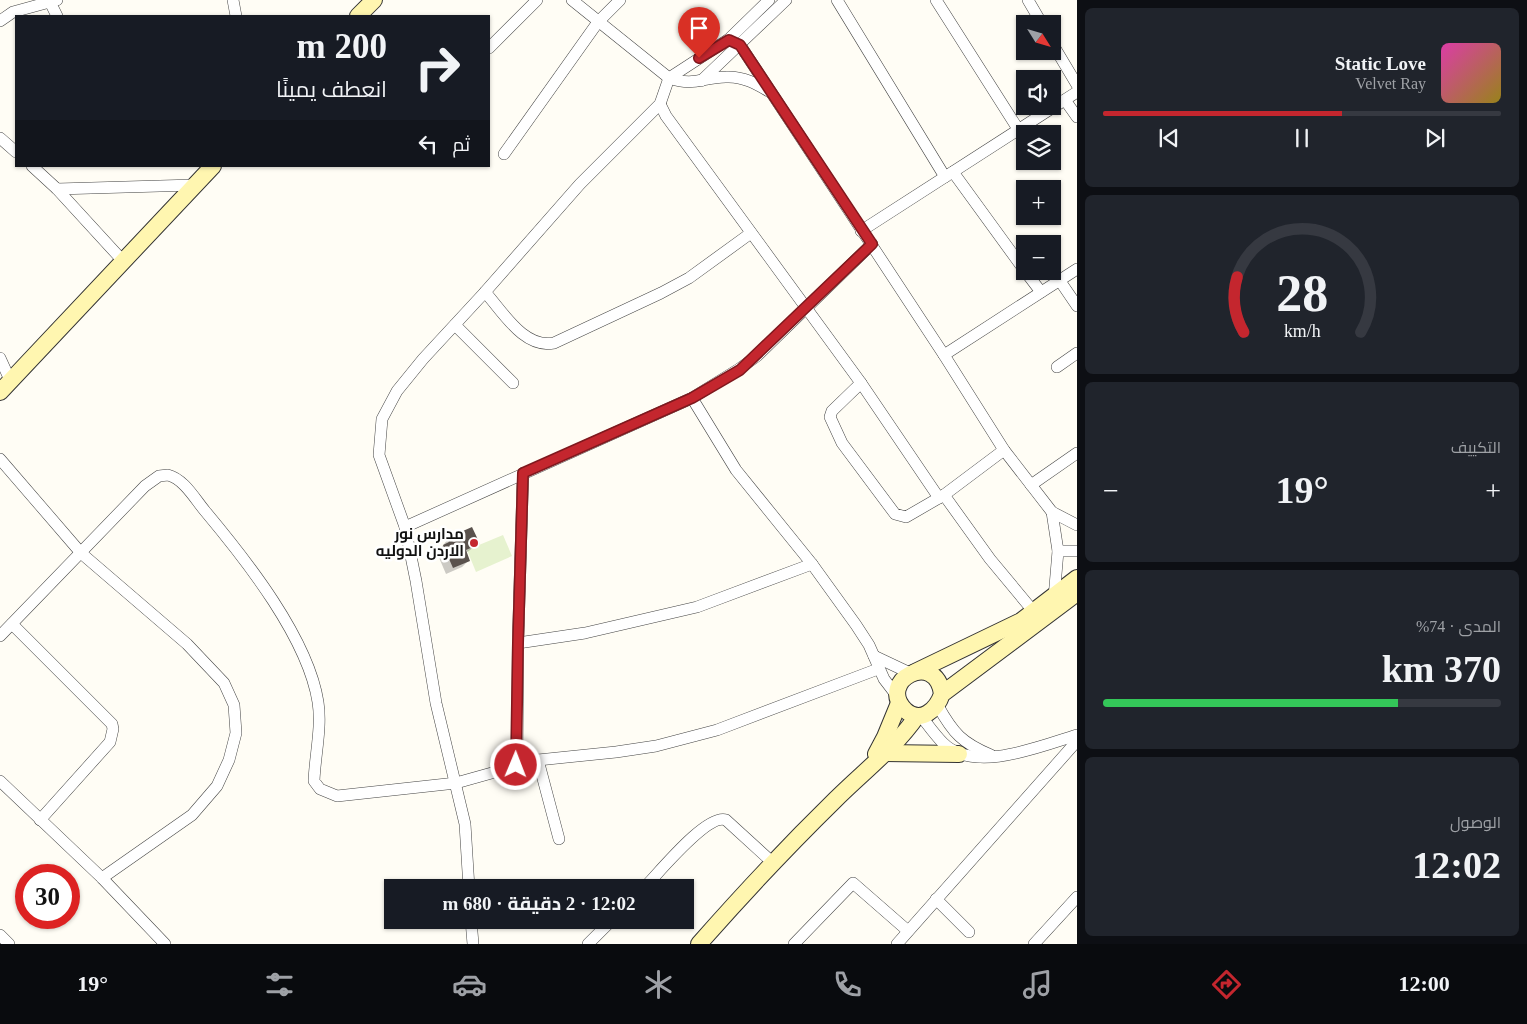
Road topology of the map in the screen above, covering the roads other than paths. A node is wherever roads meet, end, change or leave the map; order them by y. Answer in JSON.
{"nodes":[{"id":1,"x":8,"y":0,"type":"edge"},
{"id":2,"x":233,"y":0,"type":"edge"},
{"id":3,"x":374,"y":0,"type":"edge"},
{"id":4,"x":537,"y":0,"type":"edge"},
{"id":5,"x":572,"y":0,"type":"edge"},
{"id":6,"x":620,"y":0,"type":"edge"},
{"id":7,"x":769,"y":0,"type":"edge"},
{"id":8,"x":786,"y":0,"type":"edge"},
{"id":9,"x":837,"y":0,"type":"edge"},
{"id":10,"x":936,"y":0,"type":"edge"},
{"id":11,"x":1028,"y":0,"type":"edge"},
{"id":12,"x":54,"y":1,"type":"edge"},
{"id":13,"x":13,"y":12,"type":"junction"},
{"id":14,"x":57,"y":15,"type":"edge"},
{"id":15,"x":236,"y":15,"type":"edge"},
{"id":16,"x":359,"y":15,"type":"edge"},
{"id":17,"x":1037,"y":15,"type":"edge"},
{"id":18,"x":0,"y":21,"type":"edge"},
{"id":19,"x":598,"y":22,"type":"junction"},
{"id":20,"x":729,"y":40,"type":"junction"},
{"id":21,"x":740,"y":45,"type":"junction"},
{"id":22,"x":490,"y":47,"type":"edge"},
{"id":23,"x":1061,"y":58,"type":"edge"},
{"id":24,"x":669,"y":78,"type":"junction"},
{"id":25,"x":700,"y":82,"type":"junction"},
{"id":26,"x":1077,"y":85,"type":"edge"},
{"id":27,"x":1077,"y":92,"type":"edge"},
{"id":28,"x":772,"y":93,"type":"junction"},
{"id":29,"x":1065,"y":100,"type":"junction"},
{"id":30,"x":660,"y":104,"type":"junction"},
{"id":31,"x":1077,"y":117,"type":"edge"},
{"id":32,"x":1024,"y":125,"type":"edge"},
{"id":33,"x":1016,"y":126,"type":"edge"},
{"id":34,"x":1016,"y":130,"type":"edge"},
{"id":35,"x":0,"y":138,"type":"edge"},
{"id":36,"x":15,"y":151,"type":"edge"},
{"id":37,"x":504,"y":154,"type":"dead end"},
{"id":38,"x":33,"y":167,"type":"edge"},
{"id":39,"x":211,"y":167,"type":"edge"},
{"id":40,"x":949,"y":175,"type":"junction"},
{"id":41,"x":194,"y":185,"type":"junction"},
{"id":42,"x":57,"y":188,"type":"junction"},
{"id":43,"x":861,"y":231,"type":"junction"},
{"id":44,"x":751,"y":233,"type":"junction"},
{"id":45,"x":872,"y":244,"type":"junction"},
{"id":46,"x":1016,"y":260,"type":"edge"},
{"id":47,"x":123,"y":261,"type":"junction"},
{"id":48,"x":1077,"y":269,"type":"edge"},
{"id":49,"x":1032,"y":280,"type":"edge"},
{"id":50,"x":1060,"y":281,"type":"junction"},
{"id":51,"x":485,"y":292,"type":"junction"},
{"id":52,"x":1041,"y":292,"type":"junction"},
{"id":53,"x":1077,"y":306,"type":"edge"},
{"id":54,"x":806,"y":307,"type":"junction"},
{"id":55,"x":455,"y":326,"type":"junction"},
{"id":56,"x":1077,"y":353,"type":"edge"},
{"id":57,"x":944,"y":355,"type":"junction"},
{"id":58,"x":0,"y":358,"type":"edge"},
{"id":59,"x":1057,"y":367,"type":"dead end"},
{"id":60,"x":513,"y":383,"type":"dead end"},
{"id":61,"x":861,"y":383,"type":"junction"},
{"id":62,"x":5,"y":386,"type":"edge"},
{"id":63,"x":692,"y":398,"type":"junction"},
{"id":64,"x":1004,"y":450,"type":"junction"},
{"id":65,"x":1077,"y":453,"type":"edge"},
{"id":66,"x":0,"y":459,"type":"edge"},
{"id":67,"x":523,"y":473,"type":"junction"},
{"id":68,"x":1031,"y":485,"type":"junction"},
{"id":69,"x":942,"y":496,"type":"junction"},
{"id":70,"x":1052,"y":512,"type":"junction"},
{"id":71,"x":1077,"y":525,"type":"edge"},
{"id":72,"x":405,"y":527,"type":"junction"},
{"id":73,"x":1058,"y":551,"type":"junction"},
{"id":74,"x":1077,"y":551,"type":"edge"},
{"id":75,"x":81,"y":553,"type":"junction"},
{"id":76,"x":812,"y":564,"type":"junction"},
{"id":77,"x":1077,"y":578,"type":"edge"},
{"id":78,"x":1077,"y":593,"type":"edge"},
{"id":79,"x":1054,"y":598,"type":"junction"},
{"id":80,"x":1034,"y":612,"type":"junction"},
{"id":81,"x":12,"y":624,"type":"junction"},
{"id":82,"x":0,"y":636,"type":"edge"},
{"id":83,"x":518,"y":643,"type":"junction"},
{"id":84,"x":874,"y":656,"type":"junction"},
{"id":85,"x":878,"y":669,"type":"junction"},
{"id":86,"x":913,"y":673,"type":"junction"},
{"id":87,"x":898,"y":700,"type":"junction"},
{"id":88,"x":940,"y":700,"type":"junction"},
{"id":89,"x":919,"y":716,"type":"junction"},
{"id":90,"x":1077,"y":735,"type":"edge"},
{"id":91,"x":1077,"y":741,"type":"edge"},
{"id":92,"x":885,"y":753,"type":"junction"},
{"id":93,"x":959,"y":754,"type":"junction"},
{"id":94,"x":995,"y":756,"type":"junction"},
{"id":95,"x":538,"y":760,"type":"junction"},
{"id":96,"x":516,"y":765,"type":"junction"},
{"id":97,"x":870,"y":765,"type":"junction"},
{"id":98,"x":0,"y":780,"type":"edge"},
{"id":99,"x":456,"y":783,"type":"junction"},
{"id":100,"x":40,"y":820,"type":"junction"},
{"id":101,"x":559,"y":839,"type":"dead end"},
{"id":102,"x":772,"y":862,"type":"junction"},
{"id":103,"x":102,"y":878,"type":"junction"},
{"id":104,"x":468,"y":879,"type":"edge"},
{"id":105,"x":652,"y":879,"type":"edge"},
{"id":106,"x":1077,"y":897,"type":"edge"},
{"id":107,"x":936,"y":899,"type":"junction"},
{"id":108,"x":472,"y":929,"type":"edge"},
{"id":109,"x":603,"y":929,"type":"edge"},
{"id":110,"x":908,"y":931,"type":"junction"},
{"id":111,"x":969,"y":932,"type":"dead end"},
{"id":112,"x":0,"y":935,"type":"edge"},
{"id":113,"x":9,"y":944,"type":"edge"},
{"id":114,"x":165,"y":944,"type":"edge"},
{"id":115,"x":473,"y":944,"type":"edge"},
{"id":116,"x":588,"y":944,"type":"edge"},
{"id":117,"x":699,"y":944,"type":"edge"},
{"id":118,"x":794,"y":944,"type":"edge"},
{"id":119,"x":897,"y":944,"type":"edge"},
{"id":120,"x":1034,"y":944,"type":"edge"}],
"edges":[{"from":1,"to":13,"type":"street"},
{"from":2,"to":15,"type":"street"},
{"from":3,"to":16,"type":"street"},
{"from":4,"to":22,"type":"street"},
{"from":5,"to":19,"type":"street"},
{"from":6,"to":19,"type":"street"},
{"from":7,"to":20,"type":"street"},
{"from":8,"to":21,"type":"street"},
{"from":9,"to":40,"type":"street"},
{"from":10,"to":33,"type":"street"},
{"from":11,"to":17,"type":"street"},
{"from":12,"to":13,"type":"street"},
{"from":12,"to":14,"type":"street"},
{"from":13,"to":18,"type":"street"},
{"from":19,"to":24,"type":"street"},
{"from":19,"to":37,"type":"street"},
{"from":20,"to":21,"type":"street"},
{"from":20,"to":24,"type":"street"},
{"from":21,"to":25,"type":"street"},
{"from":21,"to":28,"type":"street"},
{"from":23,"to":26,"type":"street"},
{"from":24,"to":25,"type":"street"},
{"from":24,"to":30,"type":"street"},
{"from":25,"to":28,"type":"street"},
{"from":27,"to":29,"type":"street"},
{"from":28,"to":43,"type":"street"},
{"from":29,"to":31,"type":"street"},
{"from":29,"to":32,"type":"street"},
{"from":30,"to":44,"type":"street"},
{"from":30,"to":51,"type":"street"},
{"from":34,"to":40,"type":"street"},
{"from":35,"to":36,"type":"street"},
{"from":38,"to":42,"type":"street"},
{"from":39,"to":41,"type":"street"},
{"from":40,"to":43,"type":"street"},
{"from":40,"to":46,"type":"street"},
{"from":41,"to":42,"type":"street"},
{"from":41,"to":47,"type":"street"},
{"from":42,"to":47,"type":"street"},
{"from":43,"to":45,"type":"street"},
{"from":44,"to":51,"type":"street"},
{"from":44,"to":54,"type":"street"},
{"from":45,"to":54,"type":"street"},
{"from":45,"to":57,"type":"street"},
{"from":47,"to":62,"type":"street"},
{"from":48,"to":50,"type":"street"},
{"from":49,"to":52,"type":"street"},
{"from":50,"to":52,"type":"street"},
{"from":50,"to":53,"type":"street"},
{"from":51,"to":55,"type":"street"},
{"from":52,"to":57,"type":"street"},
{"from":54,"to":61,"type":"street"},
{"from":54,"to":63,"type":"street"},
{"from":55,"to":60,"type":"street"},
{"from":55,"to":72,"type":"street"},
{"from":56,"to":59,"type":"street"},
{"from":57,"to":64,"type":"street"},
{"from":58,"to":62,"type":"street"},
{"from":61,"to":69,"type":"street"},
{"from":61,"to":69,"type":"street"},
{"from":63,"to":67,"type":"street"},
{"from":63,"to":76,"type":"street"},
{"from":64,"to":68,"type":"street"},
{"from":64,"to":69,"type":"street"},
{"from":65,"to":68,"type":"street"},
{"from":66,"to":75,"type":"street"},
{"from":67,"to":72,"type":"street"},
{"from":67,"to":83,"type":"street"},
{"from":68,"to":70,"type":"street"},
{"from":69,"to":80,"type":"street"},
{"from":70,"to":71,"type":"street"},
{"from":70,"to":73,"type":"street"},
{"from":72,"to":99,"type":"street"},
{"from":73,"to":74,"type":"street"},
{"from":73,"to":79,"type":"street"},
{"from":75,"to":81,"type":"street"},
{"from":75,"to":99,"type":"street"},
{"from":75,"to":103,"type":"street"},
{"from":76,"to":83,"type":"street"},
{"from":76,"to":84,"type":"street"},
{"from":77,"to":79,"type":"street"},
{"from":78,"to":88,"type":"street"},
{"from":79,"to":80,"type":"street"},
{"from":80,"to":86,"type":"street"},
{"from":81,"to":82,"type":"street"},
{"from":81,"to":100,"type":"street"},
{"from":83,"to":96,"type":"street"},
{"from":84,"to":85,"type":"street"},
{"from":84,"to":86,"type":"street"},
{"from":85,"to":87,"type":"street"},
{"from":85,"to":95,"type":"street"},
{"from":86,"to":87,"type":"street"},
{"from":86,"to":88,"type":"street"},
{"from":87,"to":89,"type":"street"},
{"from":87,"to":97,"type":"street"},
{"from":88,"to":89,"type":"street"},
{"from":88,"to":94,"type":"street"},
{"from":89,"to":92,"type":"street"},
{"from":89,"to":93,"type":"street"},
{"from":90,"to":94,"type":"street"},
{"from":91,"to":107,"type":"street"},
{"from":92,"to":93,"type":"street"},
{"from":92,"to":97,"type":"street"},
{"from":93,"to":94,"type":"street"},
{"from":95,"to":96,"type":"street"},
{"from":95,"to":101,"type":"street"},
{"from":96,"to":99,"type":"street"},
{"from":97,"to":102,"type":"street"},
{"from":98,"to":100,"type":"street"},
{"from":99,"to":104,"type":"street"},
{"from":100,"to":103,"type":"street"},
{"from":102,"to":105,"type":"street"},
{"from":102,"to":117,"type":"street"},
{"from":103,"to":114,"type":"street"},
{"from":106,"to":120,"type":"street"},
{"from":107,"to":110,"type":"street"},
{"from":107,"to":111,"type":"street"},
{"from":108,"to":115,"type":"street"},
{"from":109,"to":116,"type":"street"},
{"from":110,"to":118,"type":"street"},
{"from":110,"to":119,"type":"street"},
{"from":112,"to":113,"type":"street"}]}
